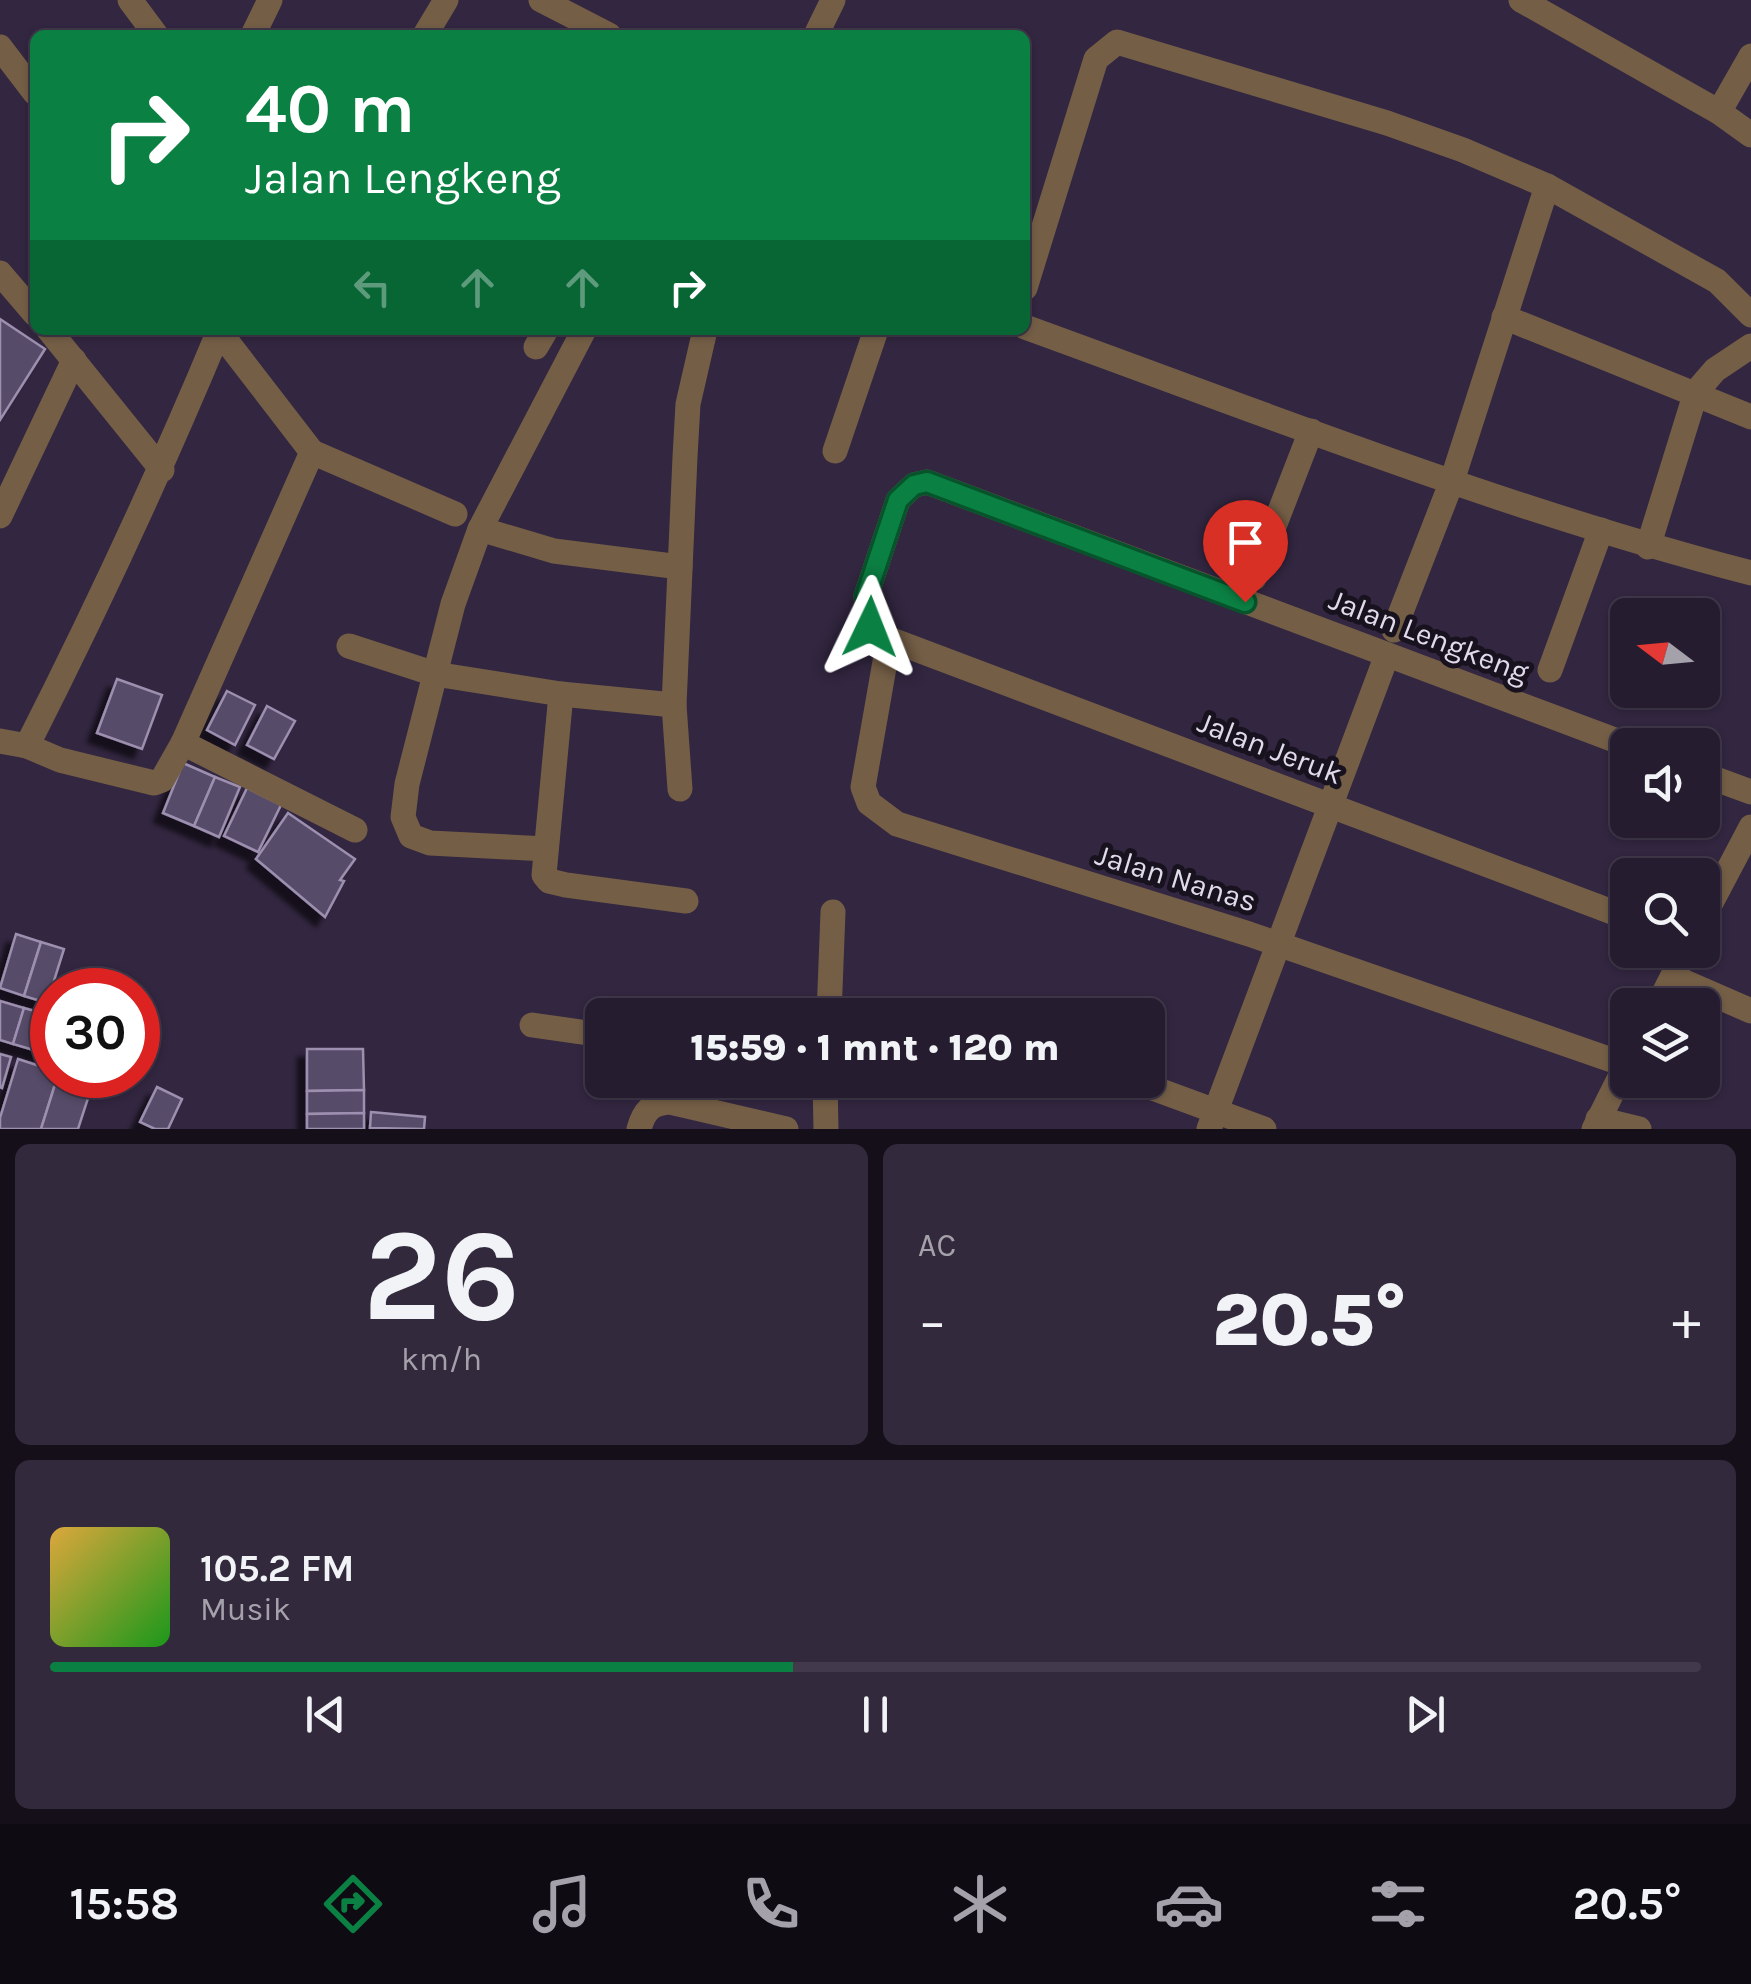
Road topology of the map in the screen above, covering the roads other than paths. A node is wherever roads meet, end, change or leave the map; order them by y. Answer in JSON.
{"nodes":[{"id":1,"x":130,"y":0,"type":"edge"},
{"id":2,"x":270,"y":0,"type":"edge"},
{"id":3,"x":446,"y":0,"type":"edge"},
{"id":4,"x":541,"y":0,"type":"edge"},
{"id":5,"x":833,"y":0,"type":"edge"},
{"id":6,"x":1521,"y":0,"type":"edge"},
{"id":7,"x":576,"y":27,"type":"edge"},
{"id":8,"x":152,"y":30,"type":"edge"},
{"id":9,"x":255,"y":30,"type":"edge"},
{"id":10,"x":428,"y":30,"type":"edge"},
{"id":11,"x":818,"y":30,"type":"edge"},
{"id":12,"x":0,"y":47,"type":"edge"},
{"id":13,"x":1751,"y":56,"type":"edge"},
{"id":14,"x":30,"y":86,"type":"edge"},
{"id":15,"x":1719,"y":112,"type":"junction"},
{"id":16,"x":1751,"y":136,"type":"edge"},
{"id":17,"x":1548,"y":186,"type":"junction"},
{"id":18,"x":1030,"y":272,"type":"edge"},
{"id":19,"x":0,"y":273,"type":"edge"},
{"id":20,"x":30,"y":308,"type":"edge"},
{"id":21,"x":1751,"y":314,"type":"edge"},
{"id":22,"x":1504,"y":317,"type":"junction"},
{"id":23,"x":1030,"y":330,"type":"edge"},
{"id":24,"x":52,"y":335,"type":"edge"},
{"id":25,"x":216,"y":335,"type":"edge"},
{"id":26,"x":221,"y":335,"type":"edge"},
{"id":27,"x":581,"y":335,"type":"edge"},
{"id":28,"x":703,"y":335,"type":"edge"},
{"id":29,"x":874,"y":335,"type":"edge"},
{"id":30,"x":1751,"y":346,"type":"edge"},
{"id":31,"x":74,"y":360,"type":"junction"},
{"id":32,"x":1696,"y":392,"type":"junction"},
{"id":33,"x":1751,"y":417,"type":"edge"},
{"id":34,"x":1311,"y":430,"type":"junction"},
{"id":35,"x":836,"y":451,"type":"dead end"},
{"id":36,"x":312,"y":452,"type":"junction"},
{"id":37,"x":162,"y":470,"type":"junction"},
{"id":38,"x":1452,"y":481,"type":"junction"},
{"id":39,"x":454,"y":514,"type":"dead end"},
{"id":40,"x":0,"y":516,"type":"edge"},
{"id":41,"x":480,"y":530,"type":"junction"},
{"id":42,"x":1600,"y":530,"type":"junction"},
{"id":43,"x":1648,"y":547,"type":"junction"},
{"id":44,"x":680,"y":566,"type":"junction"},
{"id":45,"x":1751,"y":574,"type":"edge"},
{"id":46,"x":1254,"y":578,"type":"dead end"},
{"id":47,"x":889,"y":639,"type":"junction"},
{"id":48,"x":1391,"y":643,"type":"junction"},
{"id":49,"x":348,"y":646,"type":"dead end"},
{"id":50,"x":1550,"y":670,"type":"dead end"},
{"id":51,"x":435,"y":674,"type":"junction"},
{"id":52,"x":561,"y":694,"type":"junction"},
{"id":53,"x":674,"y":705,"type":"junction"},
{"id":54,"x":1610,"y":738,"type":"edge"},
{"id":55,"x":0,"y":742,"type":"edge"},
{"id":56,"x":183,"y":743,"type":"junction"},
{"id":57,"x":26,"y":746,"type":"junction"},
{"id":58,"x":1720,"y":781,"type":"edge"},
{"id":59,"x":680,"y":789,"type":"dead end"},
{"id":60,"x":1751,"y":792,"type":"edge"},
{"id":61,"x":1330,"y":806,"type":"junction"},
{"id":62,"x":355,"y":830,"type":"dead end"},
{"id":63,"x":1749,"y":837,"type":"edge"},
{"id":64,"x":546,"y":849,"type":"junction"},
{"id":65,"x":1720,"y":888,"type":"edge"},
{"id":66,"x":686,"y":901,"type":"dead end"},
{"id":67,"x":1610,"y":911,"type":"edge"},
{"id":68,"x":833,"y":912,"type":"dead end"},
{"id":69,"x":1278,"y":946,"type":"junction"},
{"id":70,"x":1677,"y":968,"type":"edge"},
{"id":71,"x":1673,"y":977,"type":"junction"},
{"id":72,"x":1667,"y":988,"type":"edge"},
{"id":73,"x":830,"y":998,"type":"edge"},
{"id":74,"x":1751,"y":1010,"type":"edge"},
{"id":75,"x":532,"y":1025,"type":"dead end"},
{"id":76,"x":585,"y":1033,"type":"edge"},
{"id":77,"x":1610,"y":1057,"type":"edge"},
{"id":78,"x":1610,"y":1096,"type":"edge"},
{"id":79,"x":1165,"y":1097,"type":"edge"},
{"id":80,"x":825,"y":1098,"type":"edge"},
{"id":81,"x":1212,"y":1121,"type":"edge"},
{"id":82,"x":1596,"y":1124,"type":"edge"},
{"id":83,"x":640,"y":1129,"type":"edge"},
{"id":84,"x":786,"y":1129,"type":"edge"},
{"id":85,"x":826,"y":1129,"type":"edge"},
{"id":86,"x":1264,"y":1129,"type":"edge"},
{"id":87,"x":1640,"y":1129,"type":"edge"}],
"edges":[{"from":1,"to":8,"type":"street"},
{"from":2,"to":9,"type":"street"},
{"from":3,"to":10,"type":"street"},
{"from":4,"to":7,"type":"street"},
{"from":5,"to":11,"type":"street"},
{"from":6,"to":15,"type":"street"},
{"from":12,"to":14,"type":"street"},
{"from":13,"to":15,"type":"street"},
{"from":15,"to":16,"type":"street"},
{"from":17,"to":18,"type":"street"},
{"from":17,"to":21,"type":"street"},
{"from":17,"to":22,"type":"street"},
{"from":19,"to":20,"type":"street"},
{"from":22,"to":32,"type":"street"},
{"from":22,"to":38,"type":"street"},
{"from":23,"to":34,"type":"street"},
{"from":24,"to":31,"type":"street"},
{"from":25,"to":37,"type":"street"},
{"from":26,"to":36,"type":"street"},
{"from":27,"to":41,"type":"street"},
{"from":28,"to":44,"type":"street"},
{"from":29,"to":35,"type":"street"},
{"from":30,"to":32,"type":"street"},
{"from":31,"to":37,"type":"street"},
{"from":31,"to":40,"type":"street"},
{"from":32,"to":33,"type":"street"},
{"from":32,"to":43,"type":"street"},
{"from":34,"to":38,"type":"street"},
{"from":34,"to":46,"type":"street"},
{"from":36,"to":39,"type":"street"},
{"from":36,"to":56,"type":"street"},
{"from":37,"to":57,"type":"street"},
{"from":38,"to":42,"type":"street"},
{"from":38,"to":48,"type":"street"},
{"from":41,"to":44,"type":"street"},
{"from":41,"to":51,"type":"street"},
{"from":42,"to":43,"type":"street"},
{"from":42,"to":50,"type":"street"},
{"from":43,"to":45,"type":"street"},
{"from":44,"to":53,"type":"street"},
{"from":47,"to":48,"type":"street","name":"Jalan Lengkeng"},
{"from":47,"to":61,"type":"street","name":"Jalan Jeruk"},
{"from":47,"to":69,"type":"street","name":"Jalan Nanas"},
{"from":48,"to":54,"type":"street","name":"Jalan Lengkeng"},
{"from":48,"to":61,"type":"street"},
{"from":49,"to":51,"type":"street"},
{"from":51,"to":52,"type":"street"},
{"from":51,"to":64,"type":"street"},
{"from":52,"to":53,"type":"street"},
{"from":52,"to":64,"type":"street"},
{"from":53,"to":59,"type":"street"},
{"from":55,"to":57,"type":"street"},
{"from":56,"to":57,"type":"street"},
{"from":56,"to":62,"type":"street"},
{"from":58,"to":60,"type":"street"},
{"from":61,"to":67,"type":"street","name":"Jalan Jeruk"},
{"from":61,"to":69,"type":"street"},
{"from":63,"to":65,"type":"street"},
{"from":64,"to":66,"type":"street"},
{"from":68,"to":73,"type":"street"},
{"from":69,"to":77,"type":"street","name":"Jalan Nanas"},
{"from":69,"to":81,"type":"street"},
{"from":70,"to":71,"type":"street"},
{"from":71,"to":72,"type":"street"},
{"from":71,"to":74,"type":"street"},
{"from":75,"to":76,"type":"street"},
{"from":78,"to":82,"type":"street"},
{"from":79,"to":81,"type":"street"},
{"from":80,"to":85,"type":"street"},
{"from":81,"to":86,"type":"street"},
{"from":82,"to":87,"type":"street"},
{"from":83,"to":84,"type":"street"}]}
